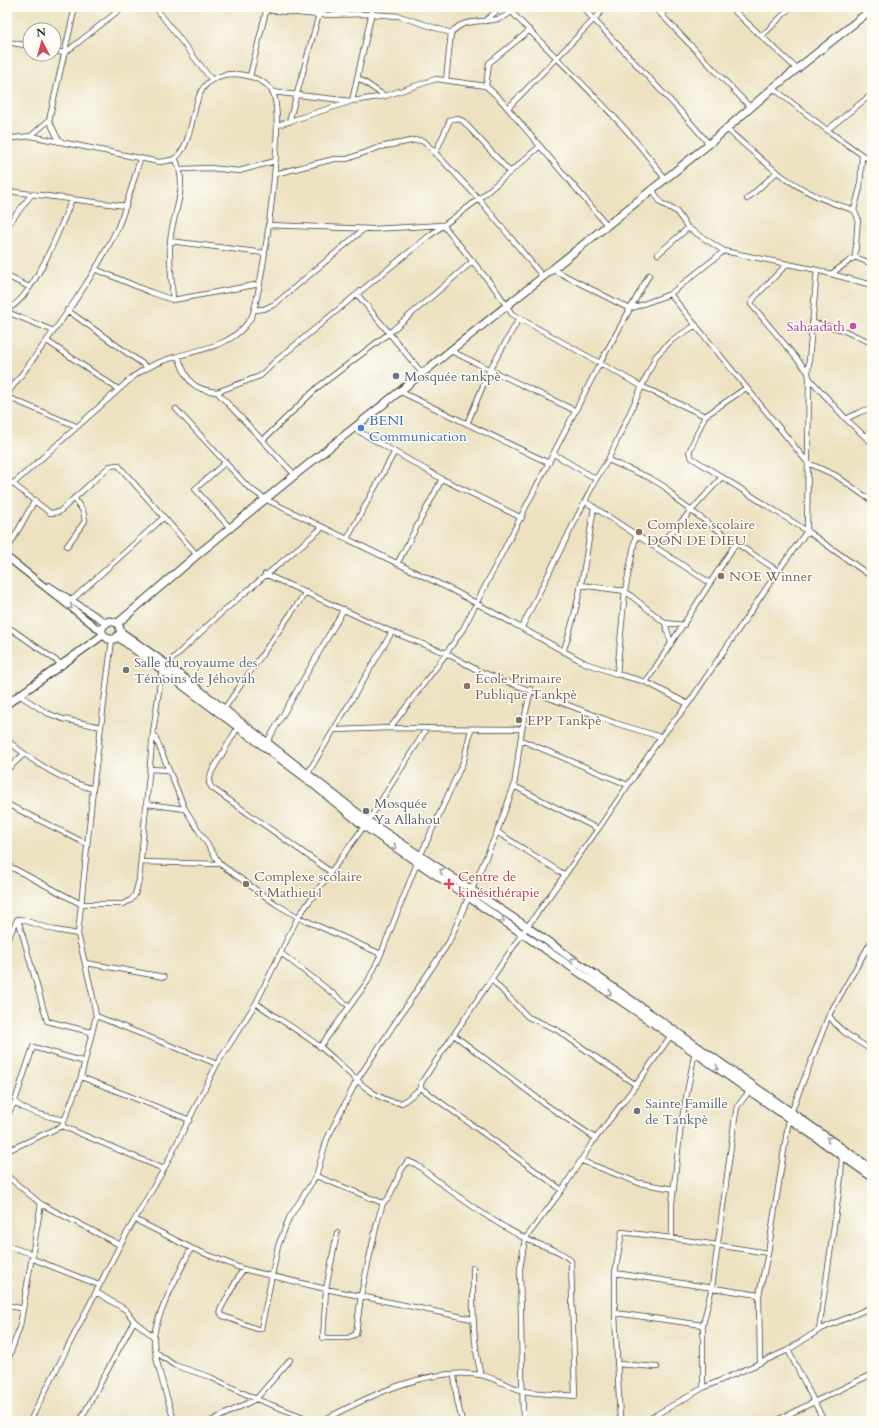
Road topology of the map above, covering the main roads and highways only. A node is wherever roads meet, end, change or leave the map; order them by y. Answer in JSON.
{"nodes":[{"id":1,"x":872,"y":9,"type":"edge"},
{"id":2,"x":118,"y":623,"type":"junction"},
{"id":3,"x":102,"y":633,"type":"junction"},
{"id":4,"x":117,"y":636,"type":"junction"},
{"id":5,"x":164,"y":667,"type":"junction"},
{"id":6,"x":8,"y":702,"type":"edge"},
{"id":7,"x":265,"y":745,"type":"junction"},
{"id":8,"x":366,"y":824,"type":"junction"},
{"id":9,"x":469,"y":893,"type":"junction"},
{"id":10,"x":751,"y":1089,"type":"junction"},
{"id":11,"x":843,"y":1153,"type":"junction"},
{"id":12,"x":872,"y":1169,"type":"edge"},
{"id":13,"x":872,"y":1177,"type":"edge"}],
"edges":[{"from":1,"to":2,"type":"main road"},
{"from":2,"to":3,"type":"main road"},
{"from":2,"to":4,"type":"main road"},
{"from":3,"to":4,"type":"main road"},
{"from":3,"to":6,"type":"main road"},
{"from":4,"to":5,"type":"main road"},
{"from":5,"to":7,"type":"main road"},
{"from":5,"to":7,"type":"main road"},
{"from":7,"to":8,"type":"main road"},
{"from":7,"to":8,"type":"main road"},
{"from":8,"to":9,"type":"main road"},
{"from":9,"to":10,"type":"main road","one_way":true},
{"from":10,"to":9,"type":"main road","one_way":true},
{"from":10,"to":11,"type":"main road"},
{"from":11,"to":12,"type":"main road"},
{"from":11,"to":13,"type":"main road"}]}
